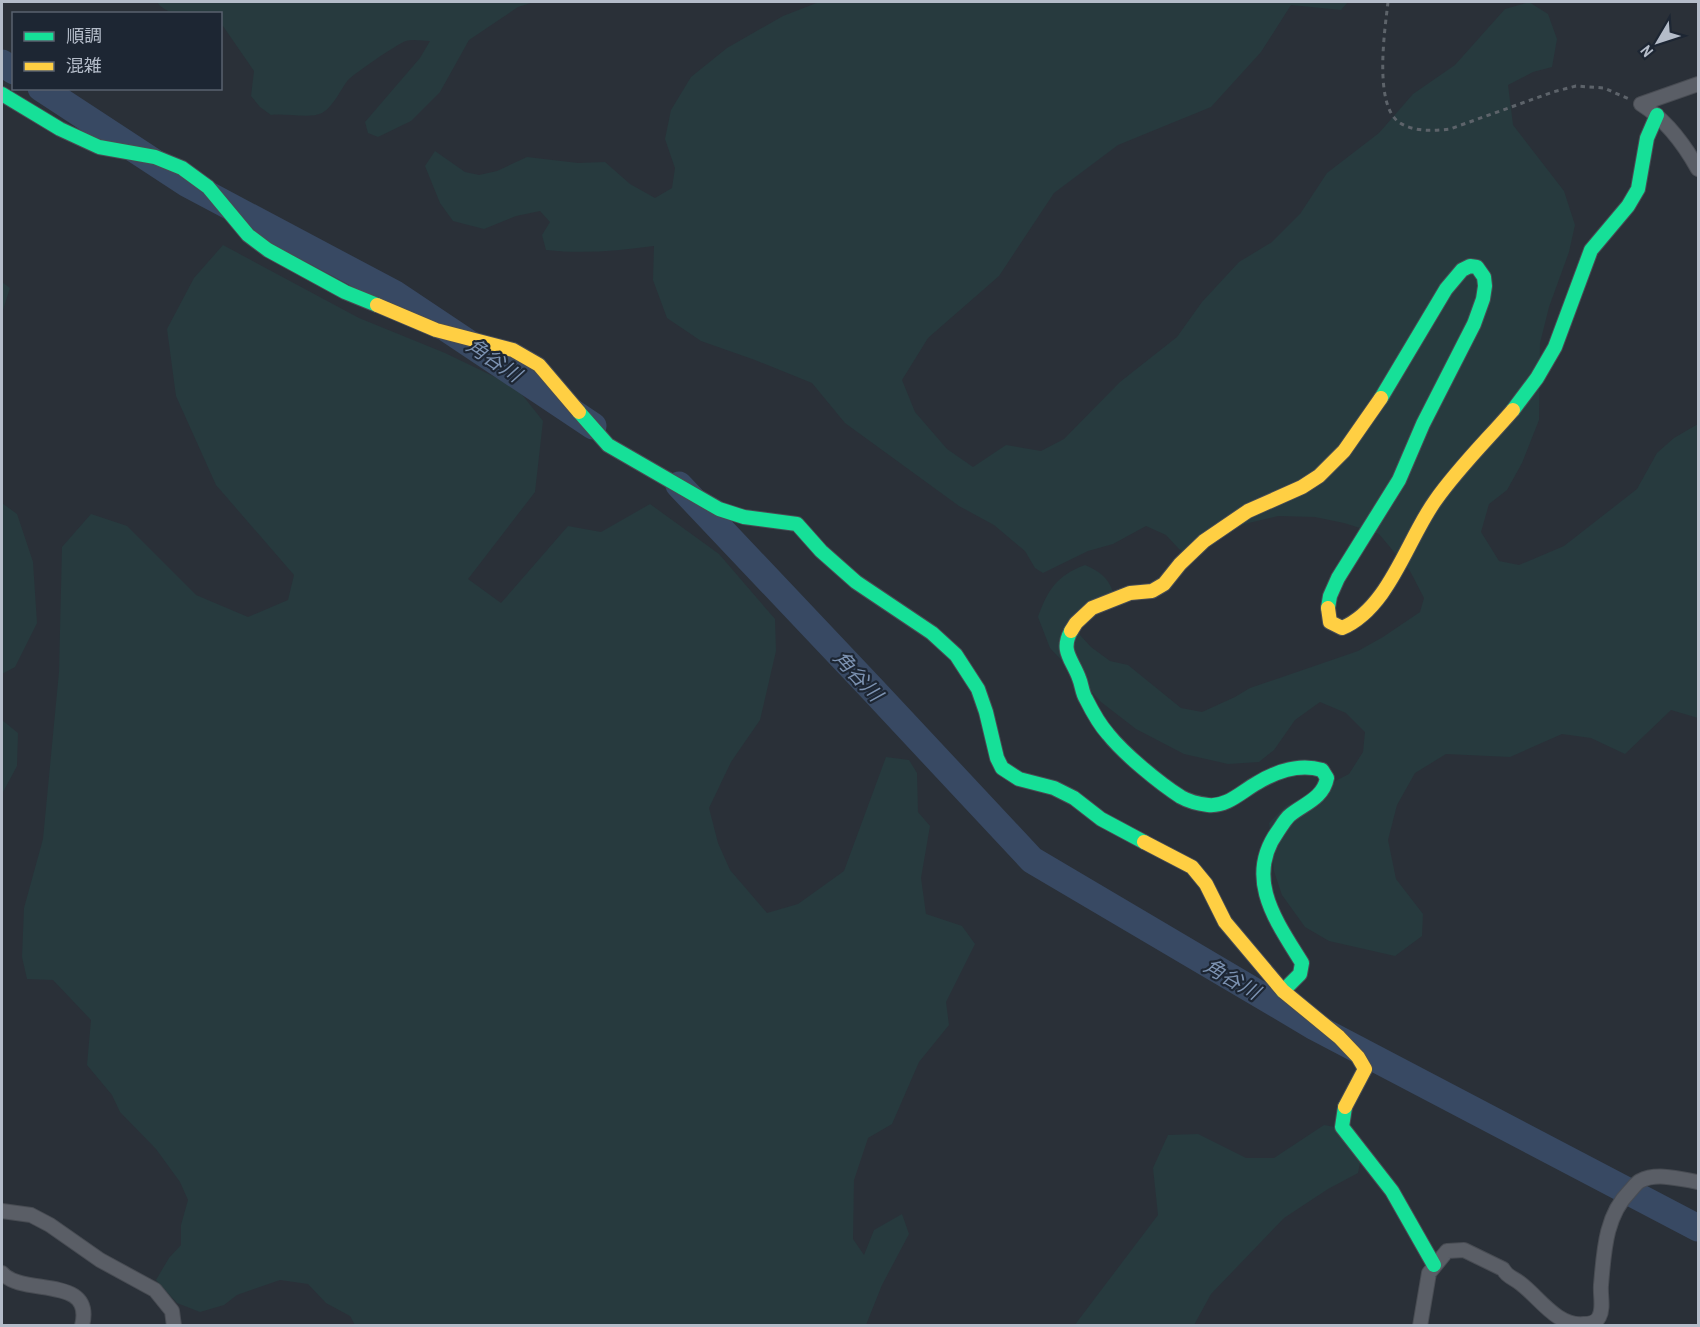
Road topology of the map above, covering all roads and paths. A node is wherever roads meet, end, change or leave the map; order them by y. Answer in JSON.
{"nodes":[{"id":1,"x":1388,"y":2,"type":"edge"},
{"id":2,"x":1698,"y":84,"type":"edge"},
{"id":3,"x":2,"y":94,"type":"edge"},
{"id":4,"x":1641,"y":104,"type":"junction"},
{"id":5,"x":1657,"y":115,"type":"junction"},
{"id":6,"x":1698,"y":169,"type":"edge"},
{"id":7,"x":1283,"y":991,"type":"junction"},
{"id":8,"x":1698,"y":1182,"type":"edge"},
{"id":9,"x":2,"y":1210,"type":"edge"},
{"id":10,"x":1434,"y":1265,"type":"junction"},
{"id":11,"x":2,"y":1273,"type":"edge"},
{"id":12,"x":82,"y":1326,"type":"edge"},
{"id":13,"x":174,"y":1326,"type":"edge"},
{"id":14,"x":1420,"y":1326,"type":"edge"}],
"edges":[{"from":1,"to":4,"type":"path"},
{"from":2,"to":4,"type":"street"},
{"from":3,"to":7,"type":"street"},
{"from":4,"to":5,"type":"street"},
{"from":5,"to":6,"type":"street"},
{"from":5,"to":7,"type":"street"},
{"from":7,"to":10,"type":"street"},
{"from":8,"to":10,"type":"street"},
{"from":9,"to":13,"type":"street"},
{"from":10,"to":14,"type":"street"},
{"from":11,"to":12,"type":"street"}]}
